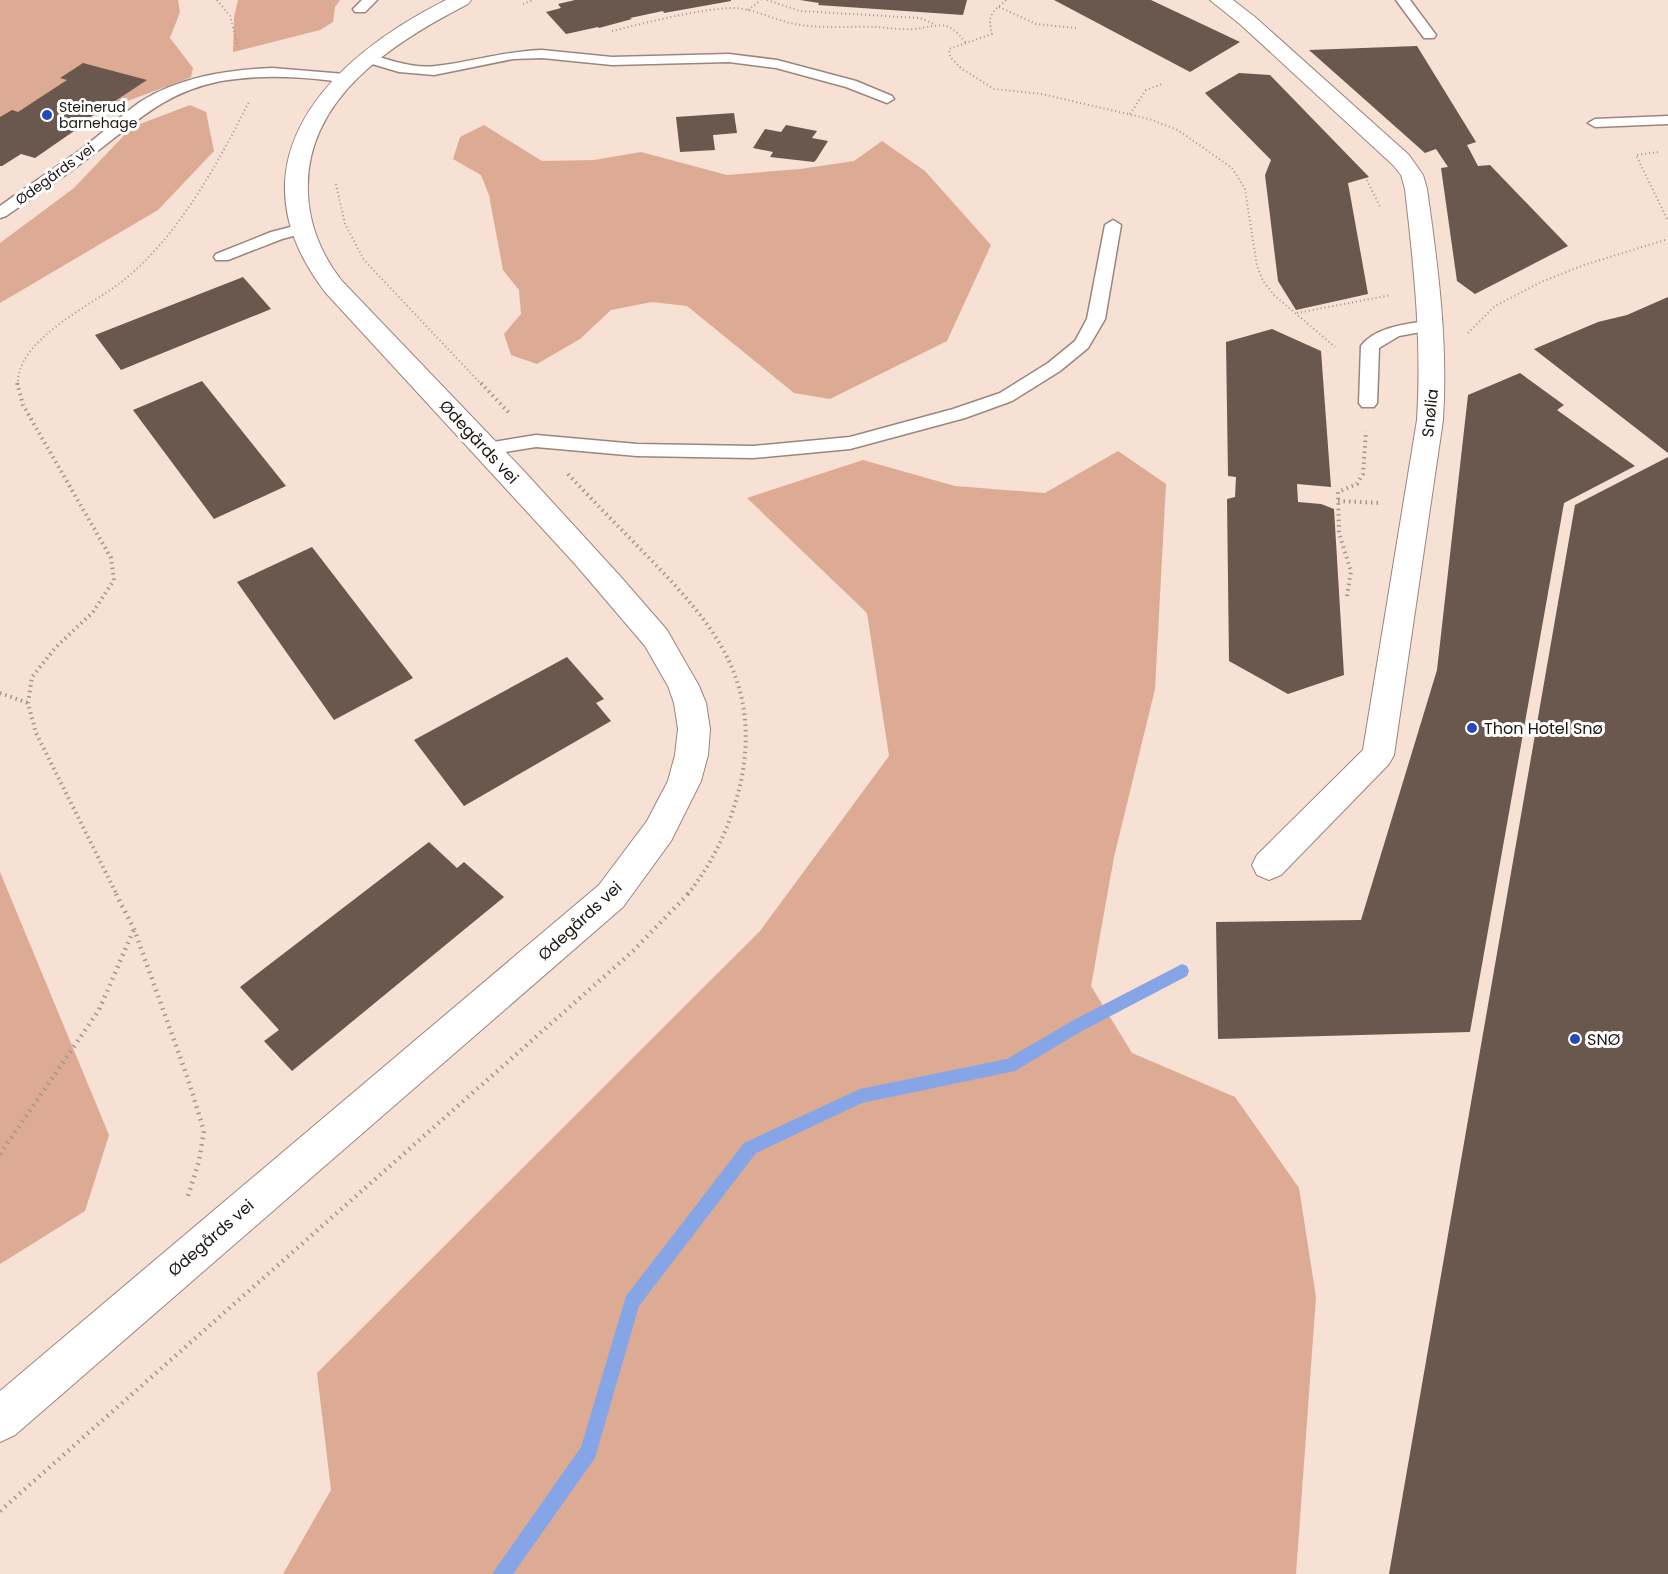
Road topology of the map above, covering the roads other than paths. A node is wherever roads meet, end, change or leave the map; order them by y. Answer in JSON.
{"nodes":[{"id":1,"x":461,"y":0,"type":"edge"},
{"id":2,"x":1220,"y":0,"type":"edge"},
{"id":3,"x":1403,"y":0,"type":"edge"},
{"id":4,"x":1429,"y":35,"type":"dead end"},
{"id":5,"x":356,"y":68,"type":"junction"},
{"id":6,"x":887,"y":99,"type":"dead end"},
{"id":7,"x":1668,"y":120,"type":"edge"},
{"id":8,"x":1595,"y":123,"type":"dead end"},
{"id":9,"x":0,"y":213,"type":"edge"},
{"id":10,"x":1113,"y":225,"type":"dead end"},
{"id":11,"x":302,"y":229,"type":"junction"},
{"id":12,"x":222,"y":256,"type":"dead end"},
{"id":13,"x":1431,"y":325,"type":"junction"},
{"id":14,"x":1368,"y":403,"type":"road end"},
{"id":15,"x":487,"y":449,"type":"junction"},
{"id":16,"x":1269,"y":865,"type":"dead end"},
{"id":17,"x":0,"y":1420,"type":"edge"}],
"edges":[{"from":1,"to":5,"type":"street","name":"Ødegårds vei"},
{"from":2,"to":13,"type":"street","name":"Snølia"},
{"from":3,"to":4,"type":"lane"},
{"from":5,"to":6,"type":"lane"},
{"from":5,"to":9,"type":"lane","name":"Ødegårds vei"},
{"from":5,"to":11,"type":"street","name":"Ødegårds vei"},
{"from":7,"to":8,"type":"lane"},
{"from":10,"to":15,"type":"lane"},
{"from":11,"to":12,"type":"lane"},
{"from":11,"to":15,"type":"street","name":"Ødegårds vei"},
{"from":13,"to":14,"type":"lane"},
{"from":13,"to":16,"type":"street","name":"Snølia"},
{"from":15,"to":17,"type":"street","name":"Ødegårds vei"}]}
